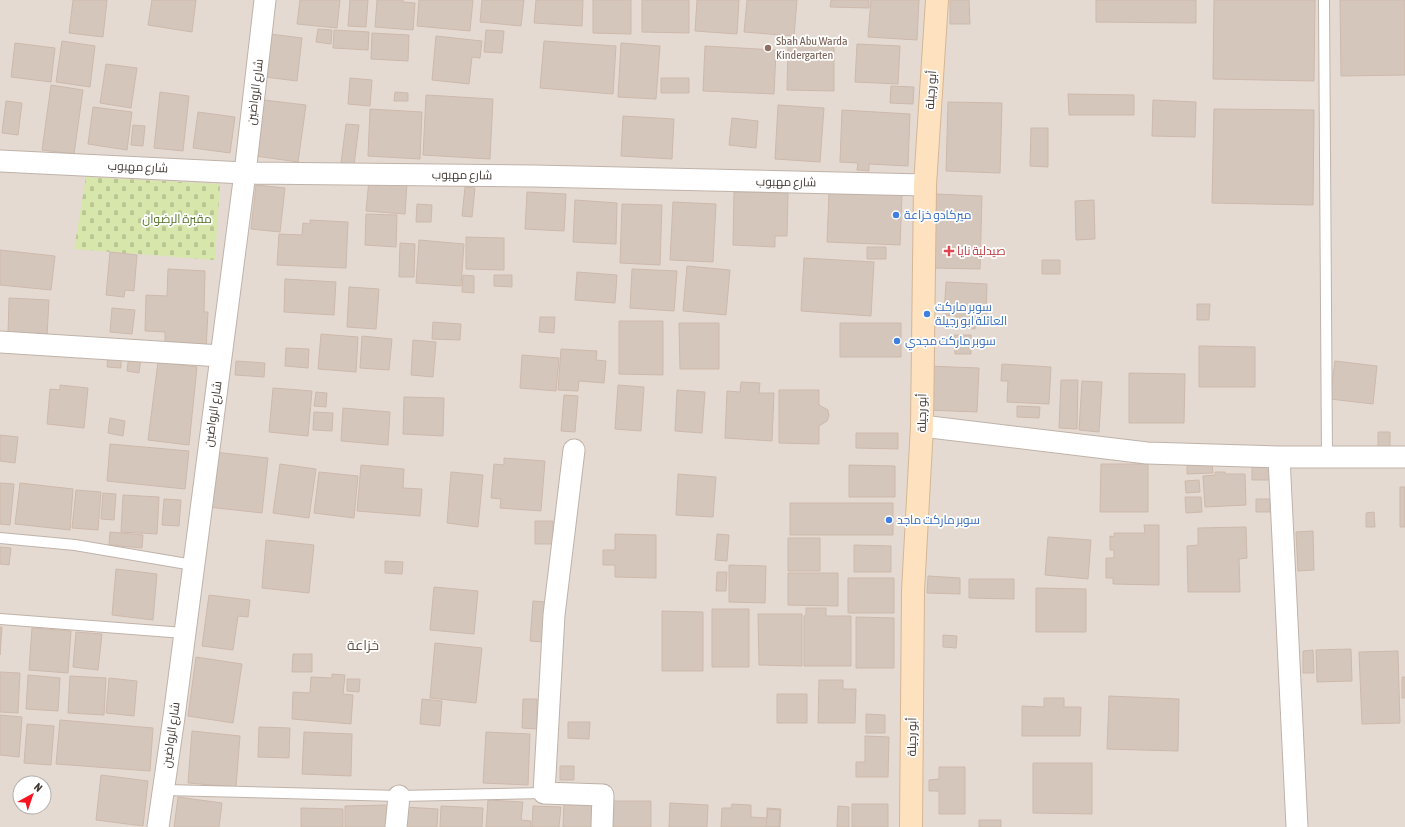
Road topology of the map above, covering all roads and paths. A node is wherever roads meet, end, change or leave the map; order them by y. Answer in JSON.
{"nodes":[{"id":1,"x":265,"y":0,"type":"edge"},
{"id":2,"x":937,"y":0,"type":"edge"},
{"id":3,"x":1324,"y":0,"type":"edge"},
{"id":4,"x":0,"y":161,"type":"edge"},
{"id":5,"x":245,"y":173,"type":"junction"},
{"id":6,"x":925,"y":185,"type":"junction"},
{"id":7,"x":0,"y":342,"type":"edge"},
{"id":8,"x":221,"y":356,"type":"junction"},
{"id":9,"x":922,"y":426,"type":"junction"},
{"id":10,"x":574,"y":450,"type":"dead end"},
{"id":11,"x":1279,"y":457,"type":"junction"},
{"id":12,"x":1327,"y":457,"type":"junction"},
{"id":13,"x":1405,"y":457,"type":"edge"},
{"id":14,"x":0,"y":538,"type":"edge"},
{"id":15,"x":193,"y":565,"type":"junction"},
{"id":16,"x":0,"y":620,"type":"edge"},
{"id":17,"x":184,"y":633,"type":"junction"},
{"id":18,"x":164,"y":790,"type":"junction"},
{"id":19,"x":544,"y":793,"type":"junction"},
{"id":20,"x":399,"y":796,"type":"junction"},
{"id":21,"x":158,"y":827,"type":"edge"},
{"id":22,"x":396,"y":827,"type":"edge"},
{"id":23,"x":602,"y":827,"type":"edge"},
{"id":24,"x":911,"y":827,"type":"edge"},
{"id":25,"x":1297,"y":827,"type":"edge"}],
"edges":[{"from":1,"to":5,"type":"street","name":"شارع الرواضين"},
{"from":2,"to":6,"type":"street","name":"أبو رجيلة"},
{"from":3,"to":12,"type":"lane"},
{"from":4,"to":5,"type":"street","name":"شارع مهبوب"},
{"from":5,"to":6,"type":"street","name":"شارع مهبوب"},
{"from":5,"to":8,"type":"street","name":"شارع الرواضين"},
{"from":6,"to":9,"type":"street","name":"أبو رجيلة"},
{"from":7,"to":8,"type":"street"},
{"from":8,"to":15,"type":"street","name":"شارع الرواضين"},
{"from":9,"to":11,"type":"street"},
{"from":9,"to":24,"type":"street","name":"أبو رجيلة"},
{"from":10,"to":19,"type":"street"},
{"from":11,"to":12,"type":"street"},
{"from":11,"to":25,"type":"street"},
{"from":12,"to":13,"type":"street"},
{"from":14,"to":15,"type":"lane"},
{"from":15,"to":17,"type":"street","name":"شارع الرواضين"},
{"from":16,"to":17,"type":"lane"},
{"from":17,"to":18,"type":"street","name":"شارع الرواضين"},
{"from":18,"to":20,"type":"lane"},
{"from":18,"to":21,"type":"street","name":"شارع الرواضين"},
{"from":19,"to":20,"type":"lane"},
{"from":19,"to":23,"type":"street"},
{"from":20,"to":22,"type":"street"}]}
